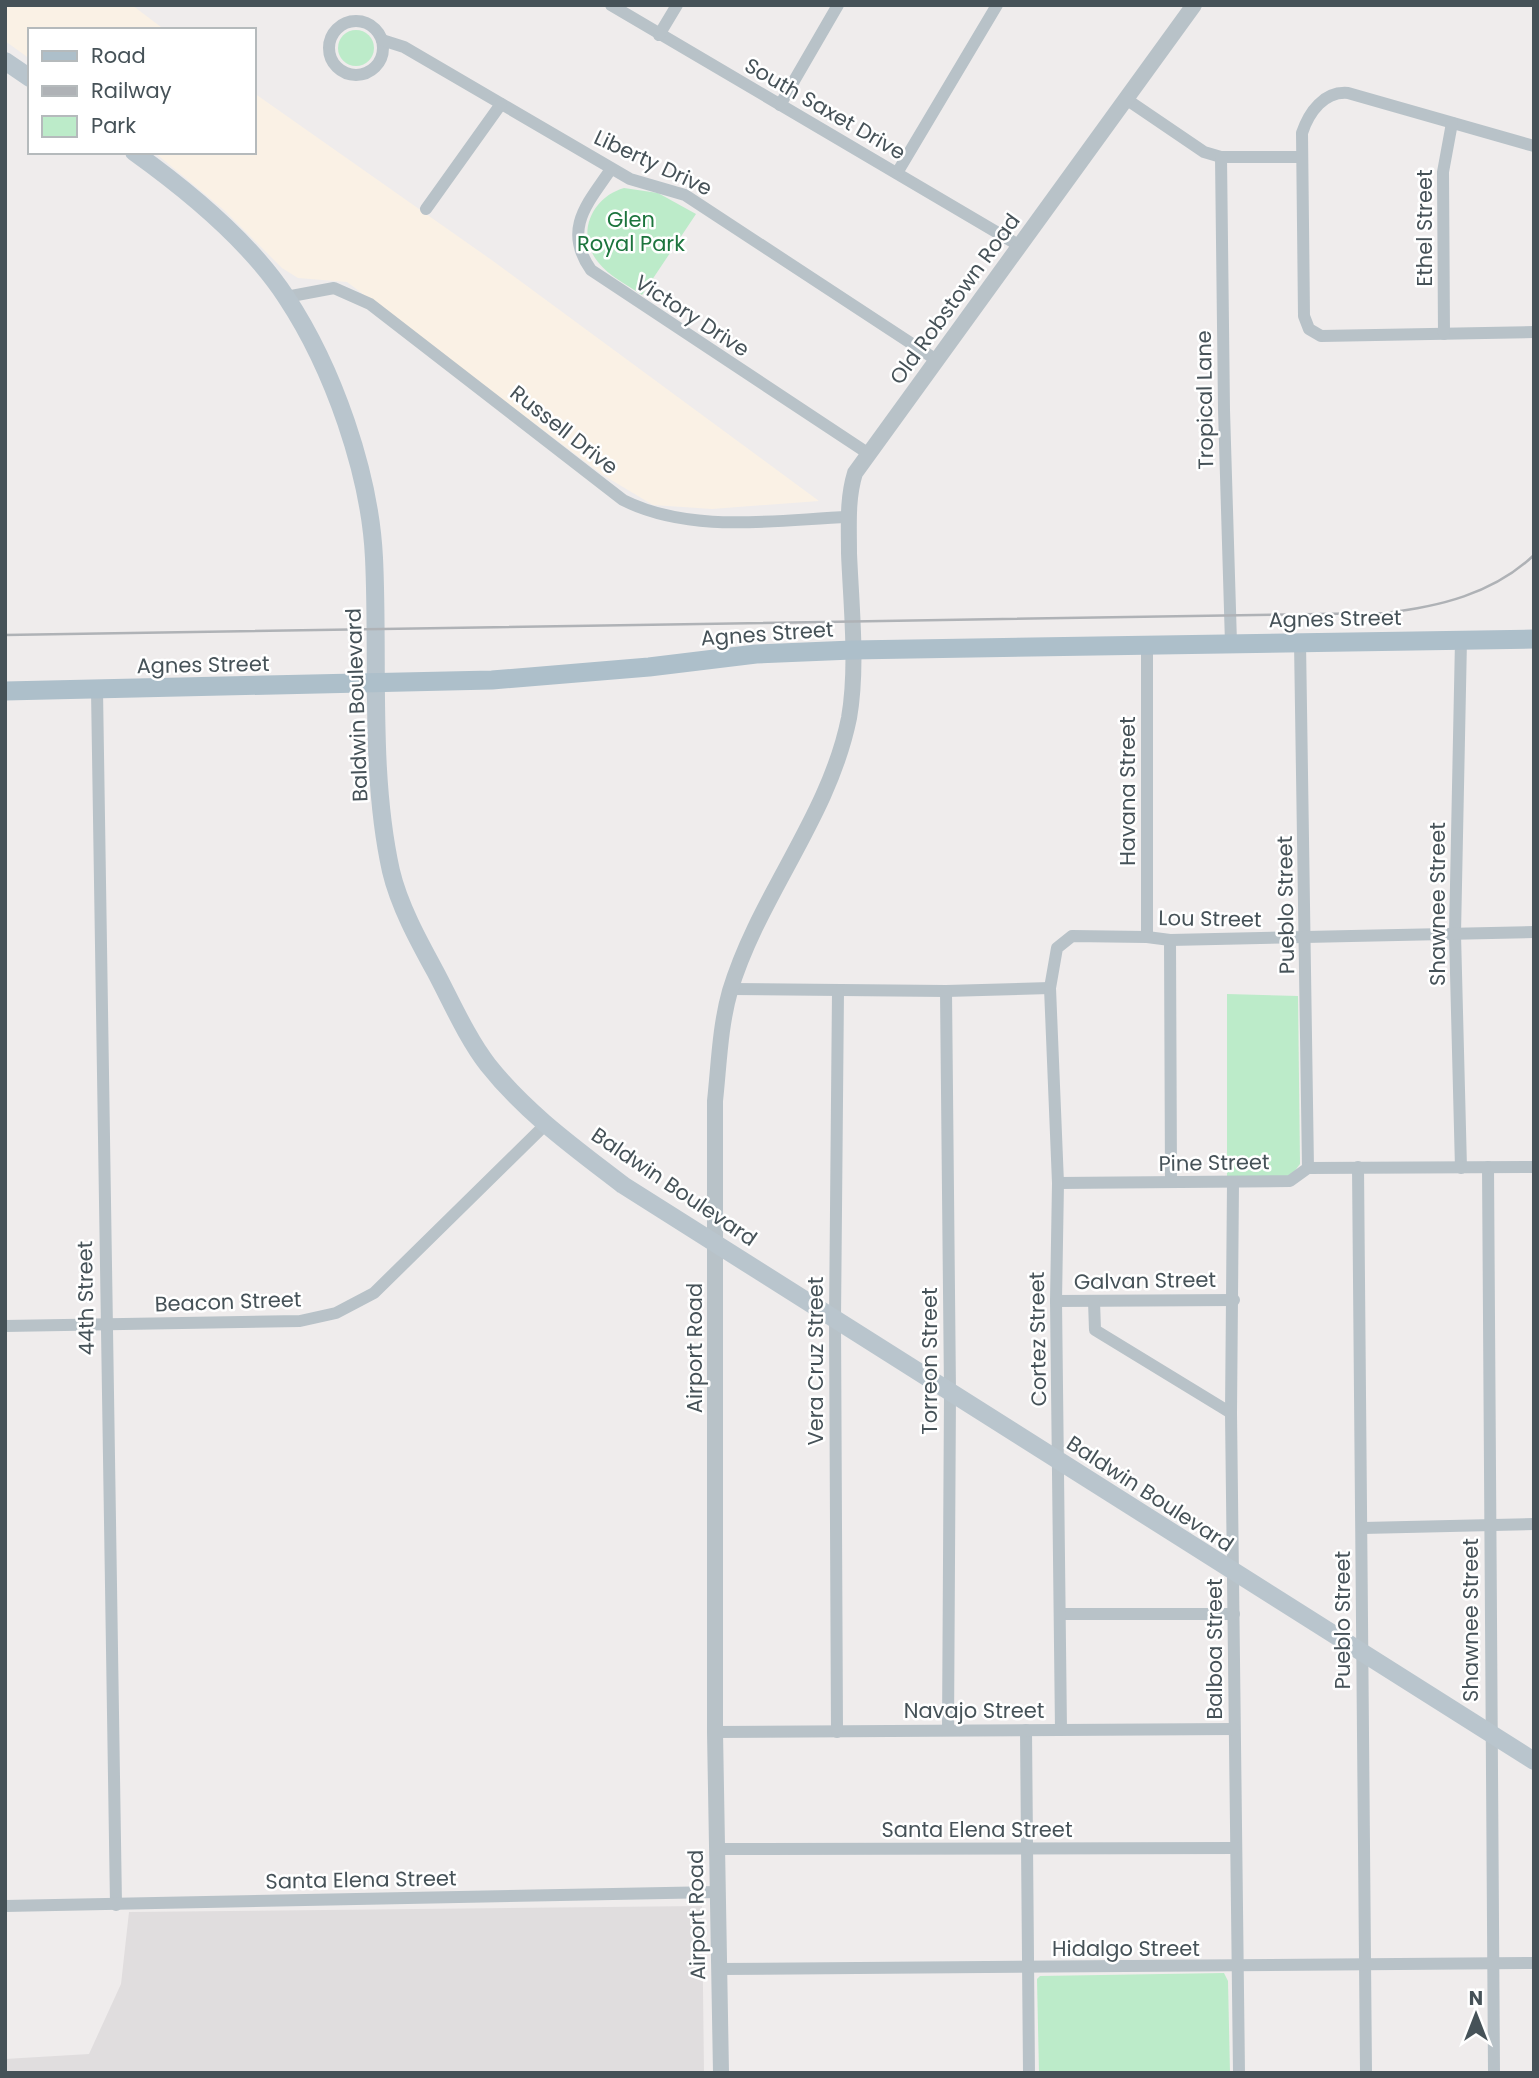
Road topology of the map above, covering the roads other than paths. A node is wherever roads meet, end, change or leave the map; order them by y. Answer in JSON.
{"nodes":[{"id":1,"x":611,"y":5,"type":"edge"},
{"id":2,"x":677,"y":5,"type":"edge"},
{"id":3,"x":838,"y":5,"type":"edge"},
{"id":4,"x":997,"y":5,"type":"edge"},
{"id":5,"x":1194,"y":5,"type":"edge"},
{"id":6,"x":659,"y":35,"type":"junction"},
{"id":7,"x":382,"y":40,"type":"junction"},
{"id":8,"x":5,"y":61,"type":"edge"},
{"id":9,"x":28,"y":77,"type":"edge"},
{"id":10,"x":1126,"y":99,"type":"junction"},
{"id":11,"x":500,"y":104,"type":"junction"},
{"id":12,"x":780,"y":105,"type":"junction"},
{"id":13,"x":1452,"y":123,"type":"junction"},
{"id":14,"x":1534,"y":146,"type":"edge"},
{"id":15,"x":137,"y":154,"type":"edge"},
{"id":16,"x":1221,"y":157,"type":"junction"},
{"id":17,"x":1302,"y":157,"type":"junction"},
{"id":18,"x":611,"y":169,"type":"junction"},
{"id":19,"x":897,"y":173,"type":"junction"},
{"id":20,"x":426,"y":209,"type":"dead end"},
{"id":21,"x":1020,"y":246,"type":"junction"},
{"id":22,"x":286,"y":297,"type":"junction"},
{"id":23,"x":1534,"y":332,"type":"edge"},
{"id":24,"x":1444,"y":334,"type":"junction"},
{"id":25,"x":935,"y":359,"type":"junction"},
{"id":26,"x":869,"y":454,"type":"junction"},
{"id":27,"x":848,"y":517,"type":"junction"},
{"id":28,"x":1534,"y":639,"type":"edge"},
{"id":29,"x":1461,"y":640,"type":"junction"},
{"id":30,"x":1300,"y":642,"type":"junction"},
{"id":31,"x":1231,"y":643,"type":"junction"},
{"id":32,"x":1147,"y":645,"type":"junction"},
{"id":33,"x":852,"y":650,"type":"junction"},
{"id":34,"x":377,"y":683,"type":"junction"},
{"id":35,"x":97,"y":690,"type":"junction"},
{"id":36,"x":5,"y":691,"type":"edge"},
{"id":37,"x":1534,"y":932,"type":"edge"},
{"id":38,"x":1455,"y":934,"type":"junction"},
{"id":39,"x":1147,"y":937,"type":"junction"},
{"id":40,"x":1306,"y":939,"type":"junction"},
{"id":41,"x":1170,"y":940,"type":"junction"},
{"id":42,"x":1057,"y":948,"type":"joint"},
{"id":43,"x":1051,"y":988,"type":"junction"},
{"id":44,"x":731,"y":989,"type":"junction"},
{"id":45,"x":838,"y":991,"type":"junction"},
{"id":46,"x":946,"y":991,"type":"junction"},
{"id":47,"x":545,"y":1125,"type":"junction"},
{"id":48,"x":1358,"y":1167,"type":"junction"},
{"id":49,"x":1488,"y":1167,"type":"junction"},
{"id":50,"x":1534,"y":1167,"type":"edge"},
{"id":51,"x":1308,"y":1168,"type":"junction"},
{"id":52,"x":1461,"y":1168,"type":"junction"},
{"id":53,"x":1171,"y":1182,"type":"junction"},
{"id":54,"x":1233,"y":1183,"type":"junction"},
{"id":55,"x":1058,"y":1184,"type":"junction"},
{"id":56,"x":716,"y":1243,"type":"junction"},
{"id":57,"x":1234,"y":1300,"type":"junction"},
{"id":58,"x":1056,"y":1301,"type":"junction"},
{"id":59,"x":1094,"y":1301,"type":"junction"},
{"id":60,"x":835,"y":1319,"type":"junction"},
{"id":61,"x":5,"y":1326,"type":"edge"},
{"id":62,"x":106,"y":1326,"type":"junction"},
{"id":63,"x":950,"y":1392,"type":"junction"},
{"id":64,"x":1231,"y":1413,"type":"junction"},
{"id":65,"x":1059,"y":1463,"type":"junction"},
{"id":66,"x":1490,"y":1524,"type":"junction"},
{"id":67,"x":1534,"y":1524,"type":"edge"},
{"id":68,"x":1363,"y":1528,"type":"junction"},
{"id":69,"x":1234,"y":1574,"type":"junction"},
{"id":70,"x":1060,"y":1614,"type":"junction"},
{"id":71,"x":1234,"y":1614,"type":"junction"},
{"id":72,"x":1362,"y":1655,"type":"junction"},
{"id":73,"x":1234,"y":1729,"type":"junction"},
{"id":74,"x":948,"y":1730,"type":"junction"},
{"id":75,"x":1026,"y":1730,"type":"junction"},
{"id":76,"x":1061,"y":1730,"type":"junction"},
{"id":77,"x":837,"y":1731,"type":"junction"},
{"id":78,"x":715,"y":1732,"type":"junction"},
{"id":79,"x":1490,"y":1733,"type":"junction"},
{"id":80,"x":1534,"y":1761,"type":"edge"},
{"id":81,"x":1236,"y":1848,"type":"junction"},
{"id":82,"x":718,"y":1849,"type":"junction"},
{"id":83,"x":1028,"y":1849,"type":"junction"},
{"id":84,"x":718,"y":1892,"type":"junction"},
{"id":85,"x":116,"y":1905,"type":"junction"},
{"id":86,"x":5,"y":1906,"type":"edge"},
{"id":87,"x":1534,"y":1963,"type":"edge"},
{"id":88,"x":1363,"y":1964,"type":"junction"},
{"id":89,"x":1492,"y":1964,"type":"junction"},
{"id":90,"x":1236,"y":1967,"type":"junction"},
{"id":91,"x":719,"y":1969,"type":"junction"},
{"id":92,"x":1028,"y":1969,"type":"junction"},
{"id":93,"x":721,"y":2073,"type":"edge"},
{"id":94,"x":1029,"y":2073,"type":"edge"},
{"id":95,"x":1238,"y":2073,"type":"edge"},
{"id":96,"x":1366,"y":2073,"type":"edge"},
{"id":97,"x":1493,"y":2073,"type":"edge"}],
"edges":[{"from":1,"to":6,"type":"street","name":"South Saxet Drive"},
{"from":2,"to":6,"type":"street"},
{"from":3,"to":12,"type":"street"},
{"from":4,"to":19,"type":"street"},
{"from":5,"to":10,"type":"street","name":"Old Robstown Road"},
{"from":6,"to":12,"type":"street","name":"South Saxet Drive"},
{"from":7,"to":7,"type":"street"},
{"from":7,"to":11,"type":"street","name":"Liberty Drive"},
{"from":8,"to":9,"type":"main road"},
{"from":10,"to":16,"type":"street"},
{"from":10,"to":21,"type":"street","name":"Old Robstown Road"},
{"from":11,"to":18,"type":"street","name":"Liberty Drive"},
{"from":11,"to":20,"type":"street"},
{"from":12,"to":19,"type":"street","name":"South Saxet Drive"},
{"from":13,"to":14,"type":"street"},
{"from":13,"to":17,"type":"street"},
{"from":13,"to":24,"type":"street","name":"Ethel Street"},
{"from":15,"to":22,"type":"main road","name":"Baldwin Boulevard"},
{"from":16,"to":17,"type":"street"},
{"from":16,"to":31,"type":"street","name":"Tropical Lane"},
{"from":17,"to":24,"type":"street"},
{"from":18,"to":25,"type":"street","name":"Liberty Drive"},
{"from":18,"to":26,"type":"street","name":"Victory Drive"},
{"from":19,"to":21,"type":"street","name":"South Saxet Drive"},
{"from":21,"to":25,"type":"street","name":"Old Robstown Road"},
{"from":22,"to":27,"type":"street","name":"Russell Drive"},
{"from":22,"to":34,"type":"main road","name":"Baldwin Boulevard"},
{"from":23,"to":24,"type":"street"},
{"from":25,"to":26,"type":"street","name":"Old Robstown Road"},
{"from":26,"to":27,"type":"street","name":"Old Robstown Road"},
{"from":27,"to":33,"type":"street","name":"Old Robstown Road"},
{"from":28,"to":29,"type":"main road","name":"Agnes Street"},
{"from":29,"to":30,"type":"main road","name":"Agnes Street"},
{"from":29,"to":38,"type":"street","name":"Shawnee Street"},
{"from":30,"to":31,"type":"main road","name":"Agnes Street"},
{"from":30,"to":40,"type":"street","name":"Pueblo Street"},
{"from":31,"to":32,"type":"main road","name":"Agnes Street"},
{"from":32,"to":33,"type":"main road","name":"Agnes Street"},
{"from":32,"to":39,"type":"street","name":"Havana Street"},
{"from":33,"to":34,"type":"main road","name":"Agnes Street"},
{"from":33,"to":44,"type":"street","name":"Airport Road"},
{"from":34,"to":35,"type":"main road","name":"Agnes Street"},
{"from":34,"to":47,"type":"main road","name":"Baldwin Boulevard"},
{"from":35,"to":36,"type":"main road","name":"Agnes Street"},
{"from":35,"to":62,"type":"street","name":"44th Street"},
{"from":37,"to":38,"type":"street","name":"Lou Street"},
{"from":38,"to":40,"type":"street","name":"Lou Street"},
{"from":38,"to":52,"type":"street","name":"Shawnee Street"},
{"from":39,"to":41,"type":"street","name":"Lou Street"},
{"from":39,"to":42,"type":"street","name":"Lou Street"},
{"from":40,"to":41,"type":"street","name":"Lou Street"},
{"from":40,"to":51,"type":"street","name":"Pueblo Street"},
{"from":41,"to":53,"type":"street"},
{"from":42,"to":43,"type":"street","name":"Cortez Street"},
{"from":43,"to":46,"type":"street"},
{"from":43,"to":55,"type":"street","name":"Cortez Street"},
{"from":44,"to":45,"type":"street"},
{"from":44,"to":56,"type":"street","name":"Airport Road"},
{"from":45,"to":46,"type":"street"},
{"from":45,"to":60,"type":"street","name":"Vera Cruz Street"},
{"from":46,"to":63,"type":"street","name":"Torreon Street"},
{"from":47,"to":56,"type":"main road","name":"Baldwin Boulevard"},
{"from":47,"to":62,"type":"street","name":"Beacon Street"},
{"from":48,"to":51,"type":"street","name":"Pine Street"},
{"from":48,"to":52,"type":"street","name":"Pine Street"},
{"from":48,"to":68,"type":"street","name":"Pueblo Street"},
{"from":49,"to":50,"type":"street","name":"Pine Street"},
{"from":49,"to":52,"type":"street","name":"Pine Street"},
{"from":49,"to":66,"type":"street","name":"Shawnee Street"},
{"from":51,"to":54,"type":"street","name":"Pine Street"},
{"from":53,"to":54,"type":"street","name":"Pine Street"},
{"from":53,"to":55,"type":"street","name":"Pine Street"},
{"from":54,"to":57,"type":"street","name":"Balboa Street"},
{"from":55,"to":58,"type":"street","name":"Cortez Street"},
{"from":56,"to":60,"type":"main road","name":"Baldwin Boulevard"},
{"from":56,"to":78,"type":"street","name":"Airport Road"},
{"from":57,"to":59,"type":"street","name":"Galvan Street"},
{"from":57,"to":64,"type":"street","name":"Balboa Street"},
{"from":58,"to":59,"type":"street","name":"Galvan Street"},
{"from":58,"to":65,"type":"street","name":"Cortez Street"},
{"from":59,"to":64,"type":"street"},
{"from":60,"to":63,"type":"main road","name":"Baldwin Boulevard"},
{"from":60,"to":77,"type":"street","name":"Vera Cruz Street"},
{"from":61,"to":62,"type":"street","name":"Beacon Street"},
{"from":62,"to":85,"type":"street","name":"44th Street"},
{"from":63,"to":65,"type":"main road","name":"Baldwin Boulevard"},
{"from":63,"to":74,"type":"street","name":"Torreon Street"},
{"from":64,"to":69,"type":"street","name":"Balboa Street"},
{"from":65,"to":69,"type":"main road","name":"Baldwin Boulevard"},
{"from":65,"to":70,"type":"street","name":"Cortez Street"},
{"from":66,"to":67,"type":"street"},
{"from":66,"to":68,"type":"street"},
{"from":66,"to":79,"type":"street","name":"Shawnee Street"},
{"from":68,"to":72,"type":"street","name":"Pueblo Street"},
{"from":69,"to":71,"type":"street","name":"Balboa Street"},
{"from":69,"to":72,"type":"main road","name":"Baldwin Boulevard"},
{"from":70,"to":71,"type":"street"},
{"from":70,"to":76,"type":"street","name":"Cortez Street"},
{"from":71,"to":73,"type":"street","name":"Balboa Street"},
{"from":72,"to":79,"type":"main road","name":"Baldwin Boulevard"},
{"from":72,"to":88,"type":"street","name":"Pueblo Street"},
{"from":73,"to":76,"type":"street","name":"Navajo Street"},
{"from":73,"to":81,"type":"street","name":"Balboa Street"},
{"from":74,"to":75,"type":"street","name":"Navajo Street"},
{"from":74,"to":77,"type":"street","name":"Navajo Street"},
{"from":75,"to":76,"type":"street","name":"Navajo Street"},
{"from":75,"to":83,"type":"street"},
{"from":77,"to":78,"type":"street","name":"Navajo Street"},
{"from":78,"to":82,"type":"street","name":"Airport Road"},
{"from":79,"to":80,"type":"main road","name":"Baldwin Boulevard"},
{"from":79,"to":89,"type":"street","name":"Shawnee Street"},
{"from":81,"to":83,"type":"street","name":"Santa Elena Street"},
{"from":81,"to":90,"type":"street","name":"Balboa Street"},
{"from":82,"to":83,"type":"street","name":"Santa Elena Street"},
{"from":82,"to":84,"type":"street","name":"Airport Road"},
{"from":83,"to":92,"type":"street"},
{"from":84,"to":85,"type":"street","name":"Santa Elena Street"},
{"from":84,"to":91,"type":"street","name":"Airport Road"},
{"from":85,"to":86,"type":"street","name":"Santa Elena Street"},
{"from":87,"to":89,"type":"street","name":"Hidalgo Street"},
{"from":88,"to":89,"type":"street","name":"Hidalgo Street"},
{"from":88,"to":90,"type":"street","name":"Hidalgo Street"},
{"from":88,"to":96,"type":"street","name":"Pueblo Street"},
{"from":89,"to":97,"type":"street","name":"Shawnee Street"},
{"from":90,"to":92,"type":"street","name":"Hidalgo Street"},
{"from":90,"to":95,"type":"street","name":"Balboa Street"},
{"from":91,"to":92,"type":"street","name":"Hidalgo Street"},
{"from":91,"to":93,"type":"street","name":"Airport Road"},
{"from":92,"to":94,"type":"street"}]}
